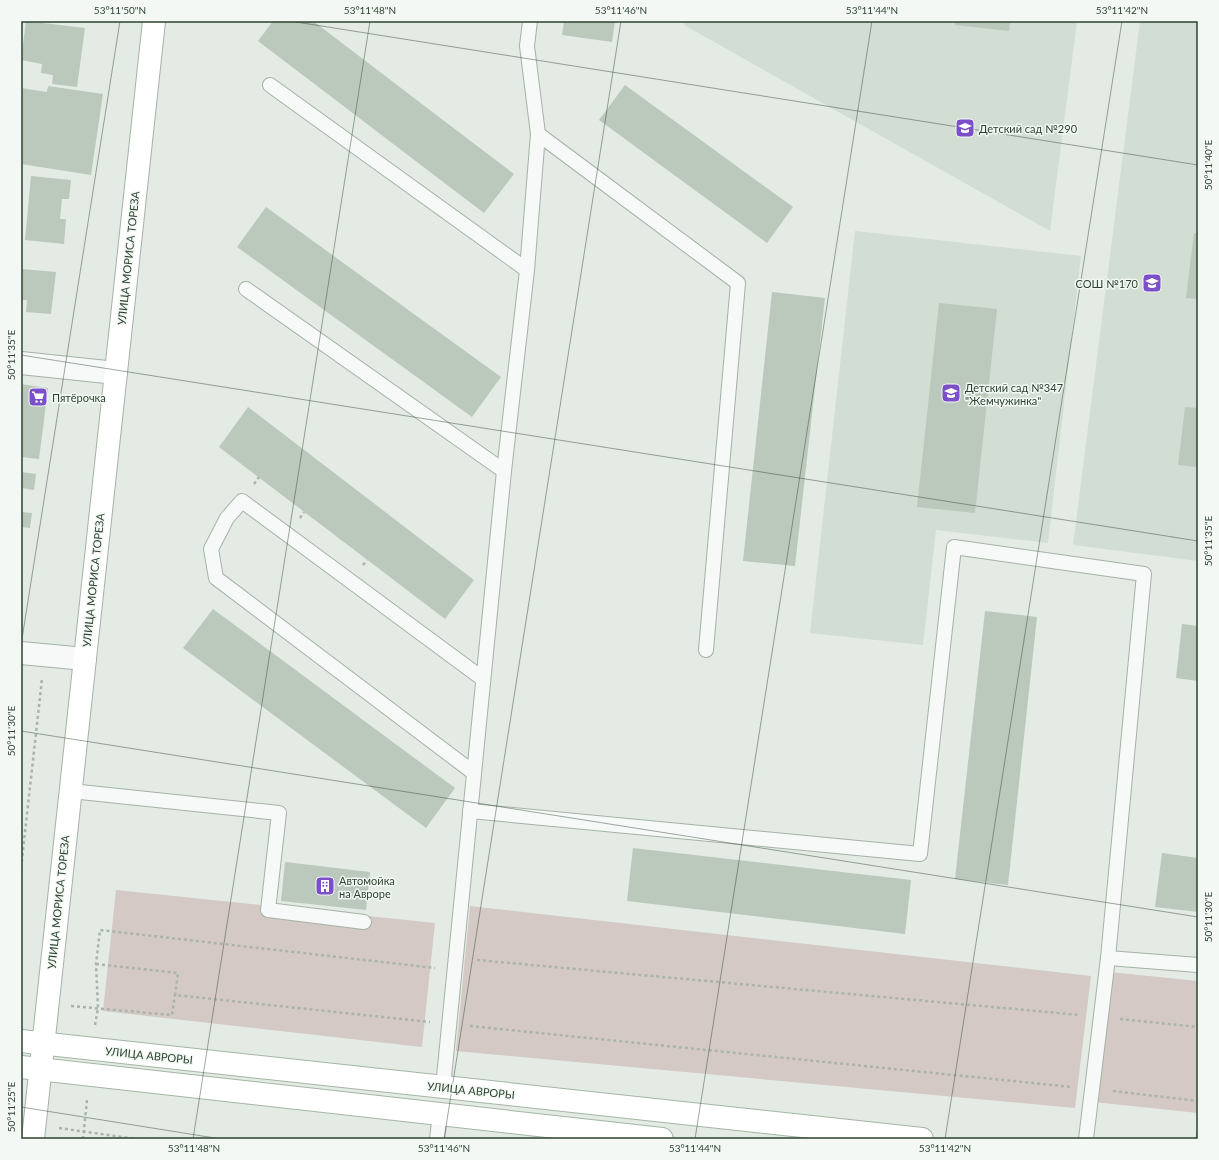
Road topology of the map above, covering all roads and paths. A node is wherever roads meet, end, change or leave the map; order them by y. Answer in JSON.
{"nodes":[{"id":1,"x":154,"y":21,"type":"edge"},
{"id":2,"x":530,"y":21,"type":"edge"},
{"id":3,"x":270,"y":85,"type":"dead end"},
{"id":4,"x":538,"y":134,"type":"junction"},
{"id":5,"x":527,"y":270,"type":"junction"},
{"id":6,"x":246,"y":289,"type":"dead end"},
{"id":7,"x":21,"y":363,"type":"edge"},
{"id":8,"x":116,"y":373,"type":"junction"},
{"id":9,"x":504,"y":471,"type":"junction"},
{"id":10,"x":706,"y":650,"type":"dead end"},
{"id":11,"x":21,"y":653,"type":"edge"},
{"id":12,"x":45,"y":655,"type":"junction"},
{"id":13,"x":85,"y":660,"type":"junction"},
{"id":14,"x":483,"y":679,"type":"junction"},
{"id":15,"x":474,"y":773,"type":"junction"},
{"id":16,"x":71,"y":791,"type":"junction"},
{"id":17,"x":470,"y":811,"type":"junction"},
{"id":18,"x":21,"y":868,"type":"edge"},
{"id":19,"x":364,"y":922,"type":"dead end"},
{"id":20,"x":455,"y":958,"type":"junction"},
{"id":21,"x":1108,"y":958,"type":"junction"},
{"id":22,"x":96,"y":964,"type":"junction"},
{"id":23,"x":1198,"y":965,"type":"edge"},
{"id":24,"x":175,"y":995,"type":"junction"},
{"id":25,"x":1100,"y":1016,"type":"junction"},
{"id":26,"x":448,"y":1023,"type":"junction"},
{"id":27,"x":1198,"y":1027,"type":"edge"},
{"id":28,"x":21,"y":1041,"type":"edge"},
{"id":29,"x":43,"y":1043,"type":"junction"},
{"id":30,"x":31,"y":1068,"type":"edge"},
{"id":31,"x":443,"y":1087,"type":"junction"},
{"id":32,"x":1091,"y":1089,"type":"junction"},
{"id":33,"x":1198,"y":1101,"type":"edge"},
{"id":34,"x":440,"y":1114,"type":"junction"},
{"id":35,"x":34,"y":1131,"type":"edge"},
{"id":36,"x":84,"y":1132,"type":"junction"},
{"id":37,"x":627,"y":1137,"type":"edge"},
{"id":38,"x":84,"y":1139,"type":"edge"},
{"id":39,"x":136,"y":1139,"type":"edge"},
{"id":40,"x":437,"y":1139,"type":"edge"},
{"id":41,"x":662,"y":1139,"type":"edge"},
{"id":42,"x":922,"y":1139,"type":"edge"},
{"id":43,"x":1086,"y":1139,"type":"edge"}],
"edges":[{"from":1,"to":8,"type":"main road","name":"УЛИЦА МОРИСА ТОРЕЗА"},
{"from":2,"to":4,"type":"lane"},
{"from":3,"to":5,"type":"lane"},
{"from":4,"to":5,"type":"lane"},
{"from":4,"to":10,"type":"lane"},
{"from":5,"to":9,"type":"lane"},
{"from":6,"to":9,"type":"lane"},
{"from":7,"to":8,"type":"street"},
{"from":8,"to":13,"type":"main road","name":"УЛИЦА МОРИСА ТОРЕЗА"},
{"from":9,"to":14,"type":"lane"},
{"from":11,"to":12,"type":"street"},
{"from":12,"to":13,"type":"street"},
{"from":12,"to":18,"type":"path"},
{"from":13,"to":16,"type":"main road","name":"УЛИЦА МОРИСА ТОРЕЗА"},
{"from":14,"to":15,"type":"lane"},
{"from":14,"to":15,"type":"lane"},
{"from":15,"to":17,"type":"lane"},
{"from":16,"to":19,"type":"lane"},
{"from":16,"to":29,"type":"main road","name":"УЛИЦА МОРИСА ТОРЕЗА"},
{"from":17,"to":20,"type":"lane"},
{"from":17,"to":21,"type":"lane"},
{"from":20,"to":22,"type":"path"},
{"from":20,"to":25,"type":"path"},
{"from":20,"to":26,"type":"lane"},
{"from":21,"to":23,"type":"lane"},
{"from":21,"to":25,"type":"lane"},
{"from":22,"to":24,"type":"path"},
{"from":22,"to":24,"type":"path"},
{"from":24,"to":26,"type":"path"},
{"from":25,"to":27,"type":"path"},
{"from":25,"to":32,"type":"lane"},
{"from":26,"to":31,"type":"lane"},
{"from":26,"to":32,"type":"path"},
{"from":28,"to":29,"type":"main road","name":"УЛИЦА АВРОРЫ"},
{"from":29,"to":30,"type":"main road","name":"УЛИЦА МОРИСА ТОРЕЗА"},
{"from":29,"to":31,"type":"main road","name":"УЛИЦА АВРОРЫ"},
{"from":30,"to":34,"type":"main road"},
{"from":30,"to":35,"type":"main road","name":"УЛИЦА МОРИСА ТОРЕЗА"},
{"from":31,"to":42,"type":"main road","name":"УЛИЦА АВРОРЫ"},
{"from":32,"to":33,"type":"path"},
{"from":32,"to":43,"type":"lane"},
{"from":34,"to":37,"type":"main road"},
{"from":34,"to":40,"type":"lane"},
{"from":35,"to":36,"type":"path"},
{"from":36,"to":38,"type":"path"},
{"from":36,"to":39,"type":"path"},
{"from":37,"to":41,"type":"main road"}]}
